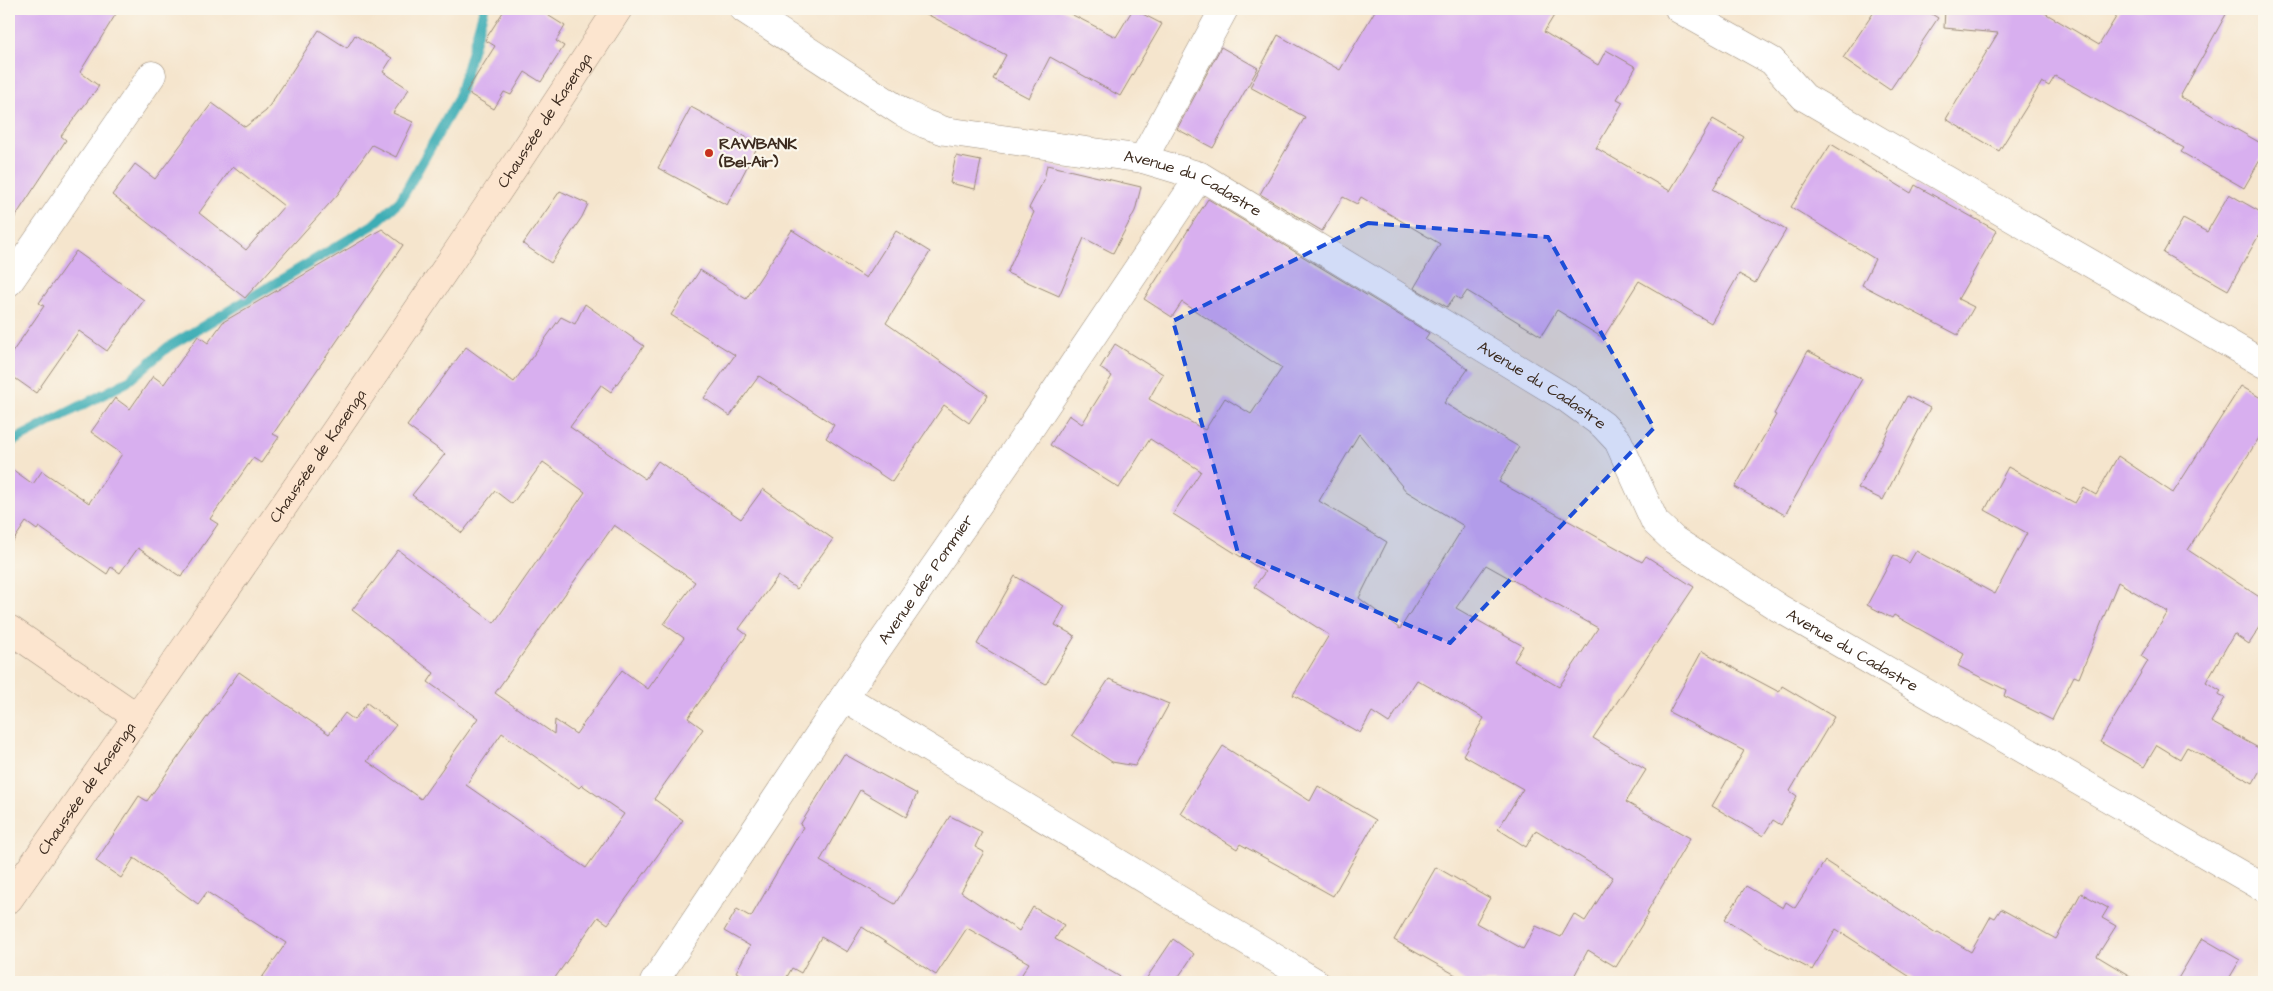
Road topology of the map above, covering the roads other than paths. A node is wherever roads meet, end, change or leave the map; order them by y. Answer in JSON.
{"nodes":[{"id":1,"x":618,"y":9,"type":"edge"},
{"id":2,"x":744,"y":9,"type":"edge"},
{"id":3,"x":1224,"y":9,"type":"edge"},
{"id":4,"x":1680,"y":9,"type":"edge"},
{"id":5,"x":152,"y":75,"type":"dead end"},
{"id":6,"x":1143,"y":159,"type":"junction"},
{"id":7,"x":1200,"y":176,"type":"junction"},
{"id":8,"x":9,"y":282,"type":"edge"},
{"id":9,"x":2264,"y":364,"type":"edge"},
{"id":10,"x":9,"y":629,"type":"edge"},
{"id":11,"x":844,"y":697,"type":"junction"},
{"id":12,"x":137,"y":717,"type":"junction"},
{"id":13,"x":2264,"y":888,"type":"edge"},
{"id":14,"x":9,"y":899,"type":"edge"},
{"id":15,"x":654,"y":982,"type":"edge"},
{"id":16,"x":1315,"y":982,"type":"edge"}],
"edges":[{"from":1,"to":12,"type":"main road","name":"Chaussée de Kasenga"},
{"from":2,"to":6,"type":"street","name":"Avenue du Cadastre"},
{"from":3,"to":6,"type":"street"},
{"from":4,"to":9,"type":"street"},
{"from":5,"to":8,"type":"street"},
{"from":6,"to":7,"type":"street","name":"Avenue du Cadastre"},
{"from":7,"to":11,"type":"street","name":"Avenue des Pommier"},
{"from":7,"to":13,"type":"street","name":"Avenue du Cadastre"},
{"from":10,"to":12,"type":"main road"},
{"from":11,"to":15,"type":"street","name":"Avenue des Pommier"},
{"from":11,"to":16,"type":"street"},
{"from":12,"to":14,"type":"main road","name":"Chaussée de Kasenga"}]}
